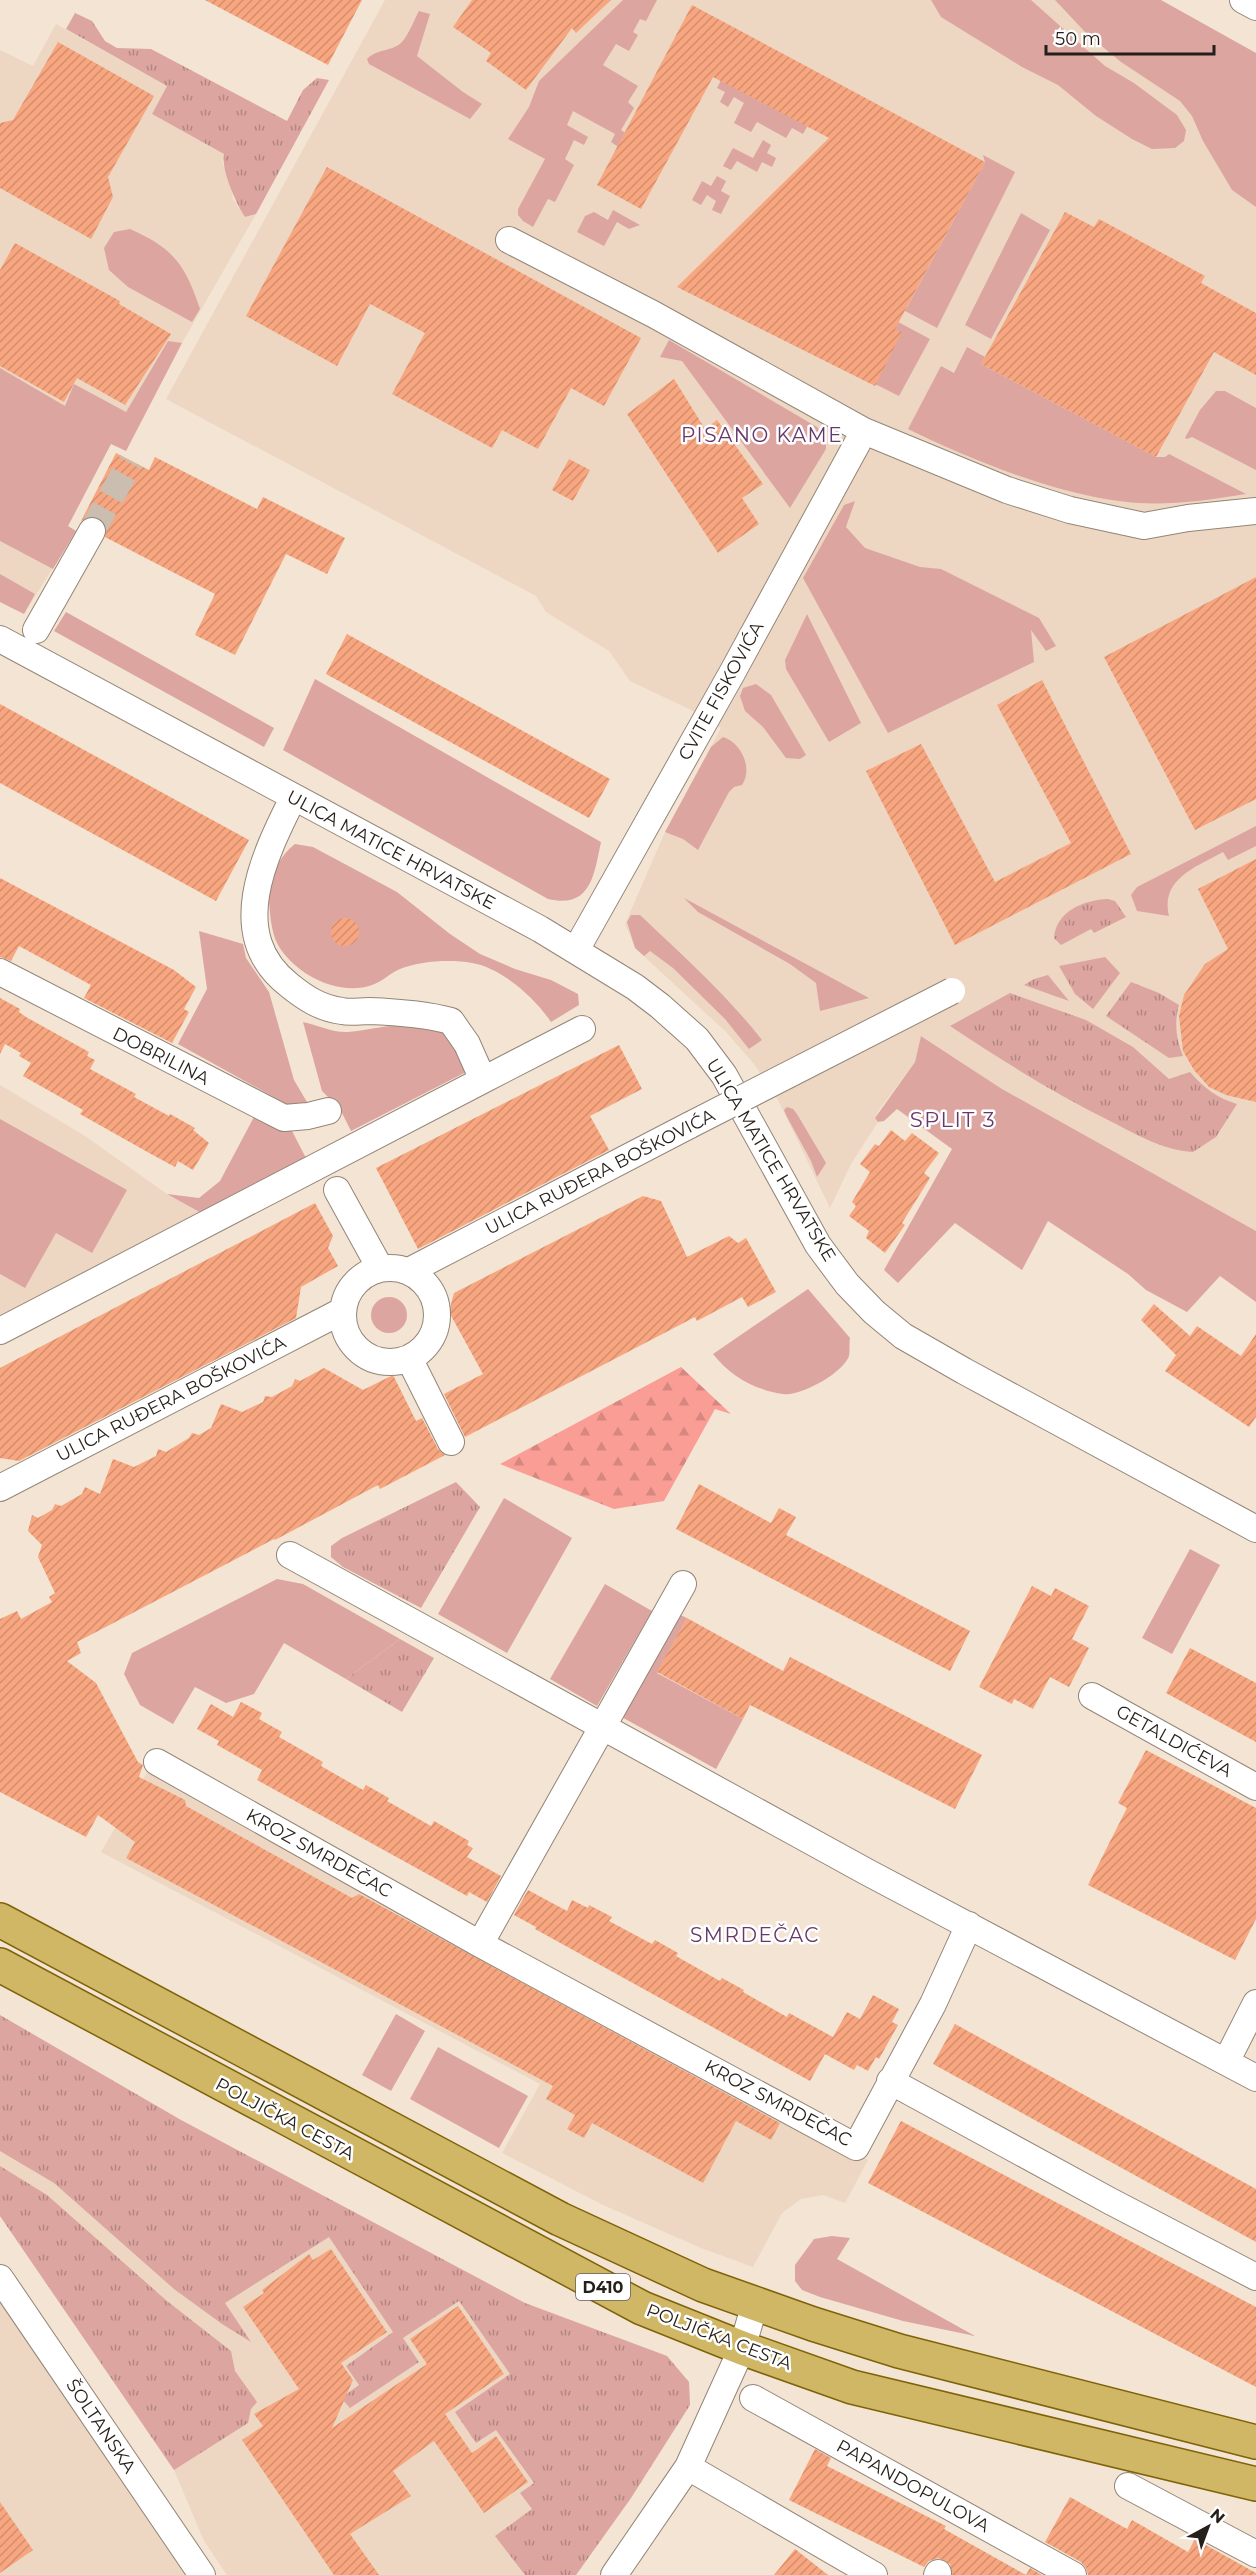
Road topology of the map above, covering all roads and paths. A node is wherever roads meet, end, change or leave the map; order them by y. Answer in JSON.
{"nodes":[{"id":1,"x":1243,"y":0,"type":"edge"},
{"id":2,"x":1256,"y":7,"type":"edge"},
{"id":3,"x":509,"y":240,"type":"dead end"},
{"id":4,"x":864,"y":431,"type":"junction"},
{"id":5,"x":1256,"y":512,"type":"edge"},
{"id":6,"x":92,"y":531,"type":"tunnel mouth"},
{"id":7,"x":36,"y":630,"type":"dead end"},
{"id":8,"x":0,"y":639,"type":"edge"},
{"id":9,"x":293,"y":798,"type":"junction"},
{"id":10,"x":576,"y":950,"type":"junction"},
{"id":11,"x":0,"y":972,"type":"edge"},
{"id":12,"x":952,"y":991,"type":"dead end"},
{"id":13,"x":582,"y":1029,"type":"dead end"},
{"id":14,"x":483,"y":1080,"type":"junction"},
{"id":15,"x":328,"y":1111,"type":"dead end"},
{"id":16,"x":337,"y":1190,"type":"dead end"},
{"id":17,"x":380,"y":1268,"type":"junction"},
{"id":18,"x":409,"y":1271,"type":"junction"},
{"id":19,"x":342,"y":1311,"type":"junction"},
{"id":20,"x":0,"y":1331,"type":"edge"},
{"id":21,"x":409,"y":1358,"type":"junction"},
{"id":22,"x":451,"y":1442,"type":"dead end"},
{"id":23,"x":0,"y":1488,"type":"edge"},
{"id":24,"x":1256,"y":1529,"type":"edge"},
{"id":25,"x":290,"y":1555,"type":"dead end"},
{"id":26,"x":683,"y":1584,"type":"dead end"},
{"id":27,"x":1092,"y":1696,"type":"dead end"},
{"id":28,"x":601,"y":1726,"type":"junction"},
{"id":29,"x":157,"y":1762,"type":"dead end"},
{"id":30,"x":1256,"y":1787,"type":"edge"},
{"id":31,"x":0,"y":1920,"type":"edge"},
{"id":32,"x":969,"y":1925,"type":"junction"},
{"id":33,"x":480,"y":1944,"type":"junction"},
{"id":34,"x":0,"y":1965,"type":"edge"},
{"id":35,"x":1256,"y":2003,"type":"edge"},
{"id":36,"x":1226,"y":2062,"type":"junction"},
{"id":37,"x":1256,"y":2079,"type":"edge"},
{"id":38,"x":890,"y":2081,"type":"junction"},
{"id":39,"x":1256,"y":2277,"type":"edge"},
{"id":40,"x":0,"y":2278,"type":"edge"},
{"id":41,"x":755,"y":2304,"type":"junction"},
{"id":42,"x":742,"y":2348,"type":"junction"},
{"id":43,"x":753,"y":2398,"type":"dead end"},
{"id":44,"x":1256,"y":2442,"type":"edge"},
{"id":45,"x":688,"y":2467,"type":"junction"},
{"id":46,"x":1256,"y":2484,"type":"edge"},
{"id":47,"x":1128,"y":2486,"type":"dead end"},
{"id":48,"x":1256,"y":2554,"type":"edge"},
{"id":49,"x":202,"y":2575,"type":"edge"},
{"id":50,"x":614,"y":2575,"type":"edge"},
{"id":51,"x":874,"y":2575,"type":"edge"},
{"id":52,"x":1073,"y":2575,"type":"edge"}],
"edges":[{"from":1,"to":2,"type":"street"},
{"from":3,"to":4,"type":"street"},
{"from":4,"to":5,"type":"street"},
{"from":4,"to":10,"type":"street","name":"CVITE FISKOVIĆA"},
{"from":6,"to":7,"type":"street"},
{"from":8,"to":9,"type":"street","name":"ULICA MATICE HRVATSKE"},
{"from":9,"to":10,"type":"street","name":"ULICA MATICE HRVATSKE"},
{"from":9,"to":14,"type":"street"},
{"from":10,"to":24,"type":"street","name":"ULICA MATICE HRVATSKE"},
{"from":11,"to":15,"type":"street","name":"DOBRILINA"},
{"from":12,"to":18,"type":"street","name":"ULICA RUĐERA BOŠKOVIĆA","bridge":true},
{"from":13,"to":14,"type":"street"},
{"from":14,"to":20,"type":"street"},
{"from":16,"to":17,"type":"street"},
{"from":17,"to":18,"type":"street"},
{"from":17,"to":19,"type":"street"},
{"from":18,"to":21,"type":"street"},
{"from":19,"to":21,"type":"street"},
{"from":19,"to":23,"type":"street","name":"ULICA RUĐERA BOŠKOVIĆA"},
{"from":21,"to":22,"type":"street"},
{"from":25,"to":28,"type":"street"},
{"from":26,"to":28,"type":"street"},
{"from":27,"to":30,"type":"street","name":"GETALDIĆEVA"},
{"from":28,"to":32,"type":"street"},
{"from":28,"to":33,"type":"street"},
{"from":29,"to":33,"type":"street","name":"KROZ SMRDEČAC"},
{"from":31,"to":41,"type":"main road","number":"D410"},
{"from":32,"to":36,"type":"street"},
{"from":32,"to":38,"type":"street","name":"KROZ SMRDEČAC"},
{"from":33,"to":38,"type":"street","name":"KROZ SMRDEČAC"},
{"from":34,"to":42,"type":"main road","name":"POLJIČKA CESTA","number":"D410"},
{"from":35,"to":36,"type":"street"},
{"from":36,"to":37,"type":"street"},
{"from":38,"to":39,"type":"street"},
{"from":40,"to":49,"type":"street","name":"ŠOLTANSKA"},
{"from":41,"to":42,"type":"street"},
{"from":41,"to":44,"type":"main road","number":"D410"},
{"from":42,"to":45,"type":"street"},
{"from":42,"to":46,"type":"main road","name":"POLJIČKA CESTA","number":"D410"},
{"from":43,"to":52,"type":"street","name":"PAPANDOPULOVA"},
{"from":45,"to":50,"type":"street"},
{"from":45,"to":51,"type":"street"},
{"from":47,"to":48,"type":"street"}]}
